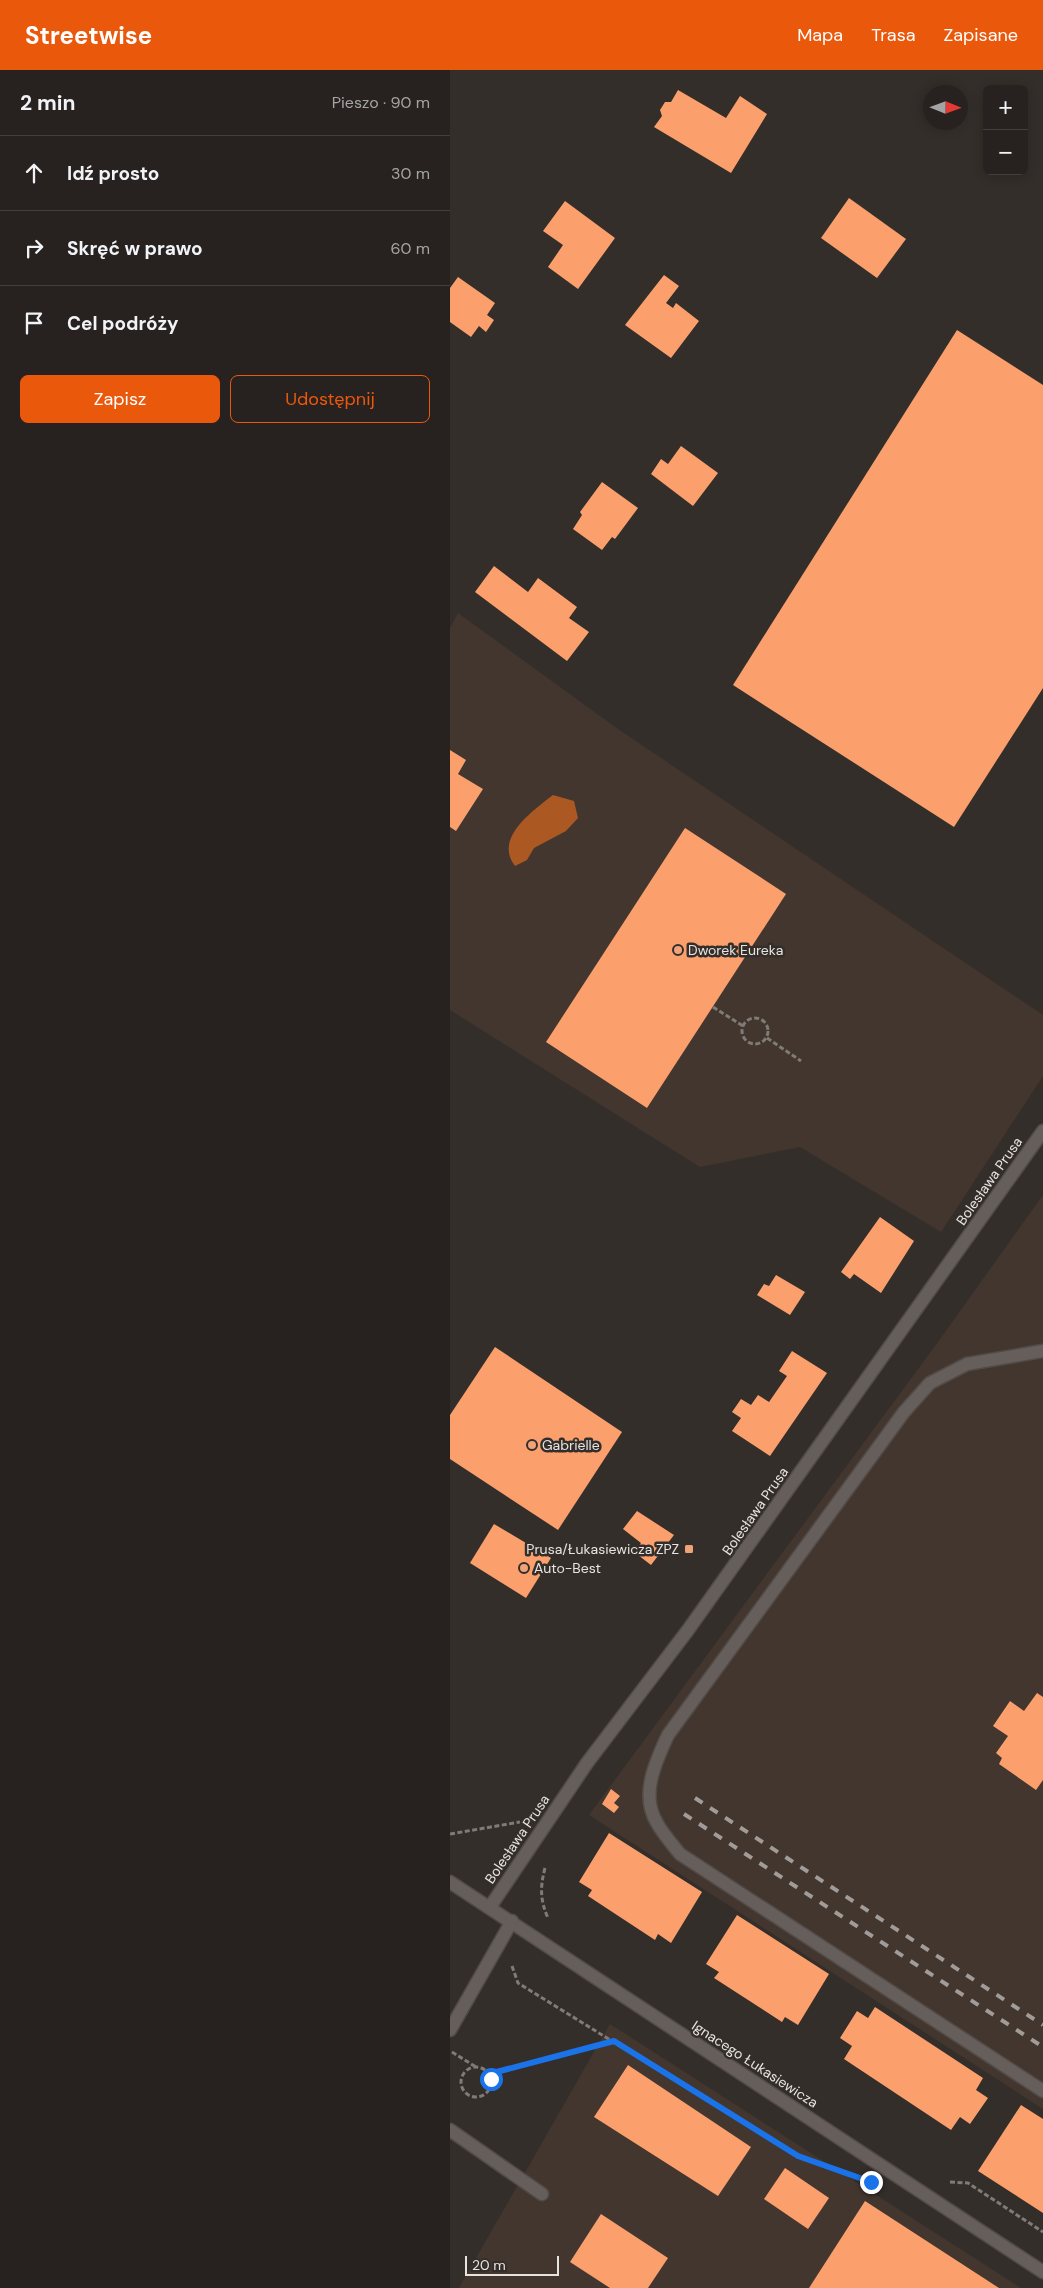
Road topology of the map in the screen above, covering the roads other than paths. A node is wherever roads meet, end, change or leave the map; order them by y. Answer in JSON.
{"nodes":[{"id":1,"x":1043,"y":1131,"type":"edge"},
{"id":2,"x":1043,"y":1351,"type":"edge"},
{"id":3,"x":450,"y":1882,"type":"edge"},
{"id":4,"x":490,"y":1907,"type":"junction"},
{"id":5,"x":512,"y":1921,"type":"junction"},
{"id":6,"x":450,"y":2030,"type":"edge"},
{"id":7,"x":1043,"y":2091,"type":"edge"},
{"id":8,"x":450,"y":2130,"type":"edge"},
{"id":9,"x":542,"y":2194,"type":"dead end"},
{"id":10,"x":1043,"y":2272,"type":"edge"}],
"edges":[{"from":1,"to":4,"type":"street","name":"Bolesława Prusa"},
{"from":2,"to":7,"type":"street"},
{"from":3,"to":4,"type":"street","name":"Ignacego Łukasiewicza"},
{"from":4,"to":5,"type":"street","name":"Ignacego Łukasiewicza"},
{"from":5,"to":6,"type":"street"},
{"from":5,"to":10,"type":"street","name":"Ignacego Łukasiewicza"},
{"from":8,"to":9,"type":"street"}]}
